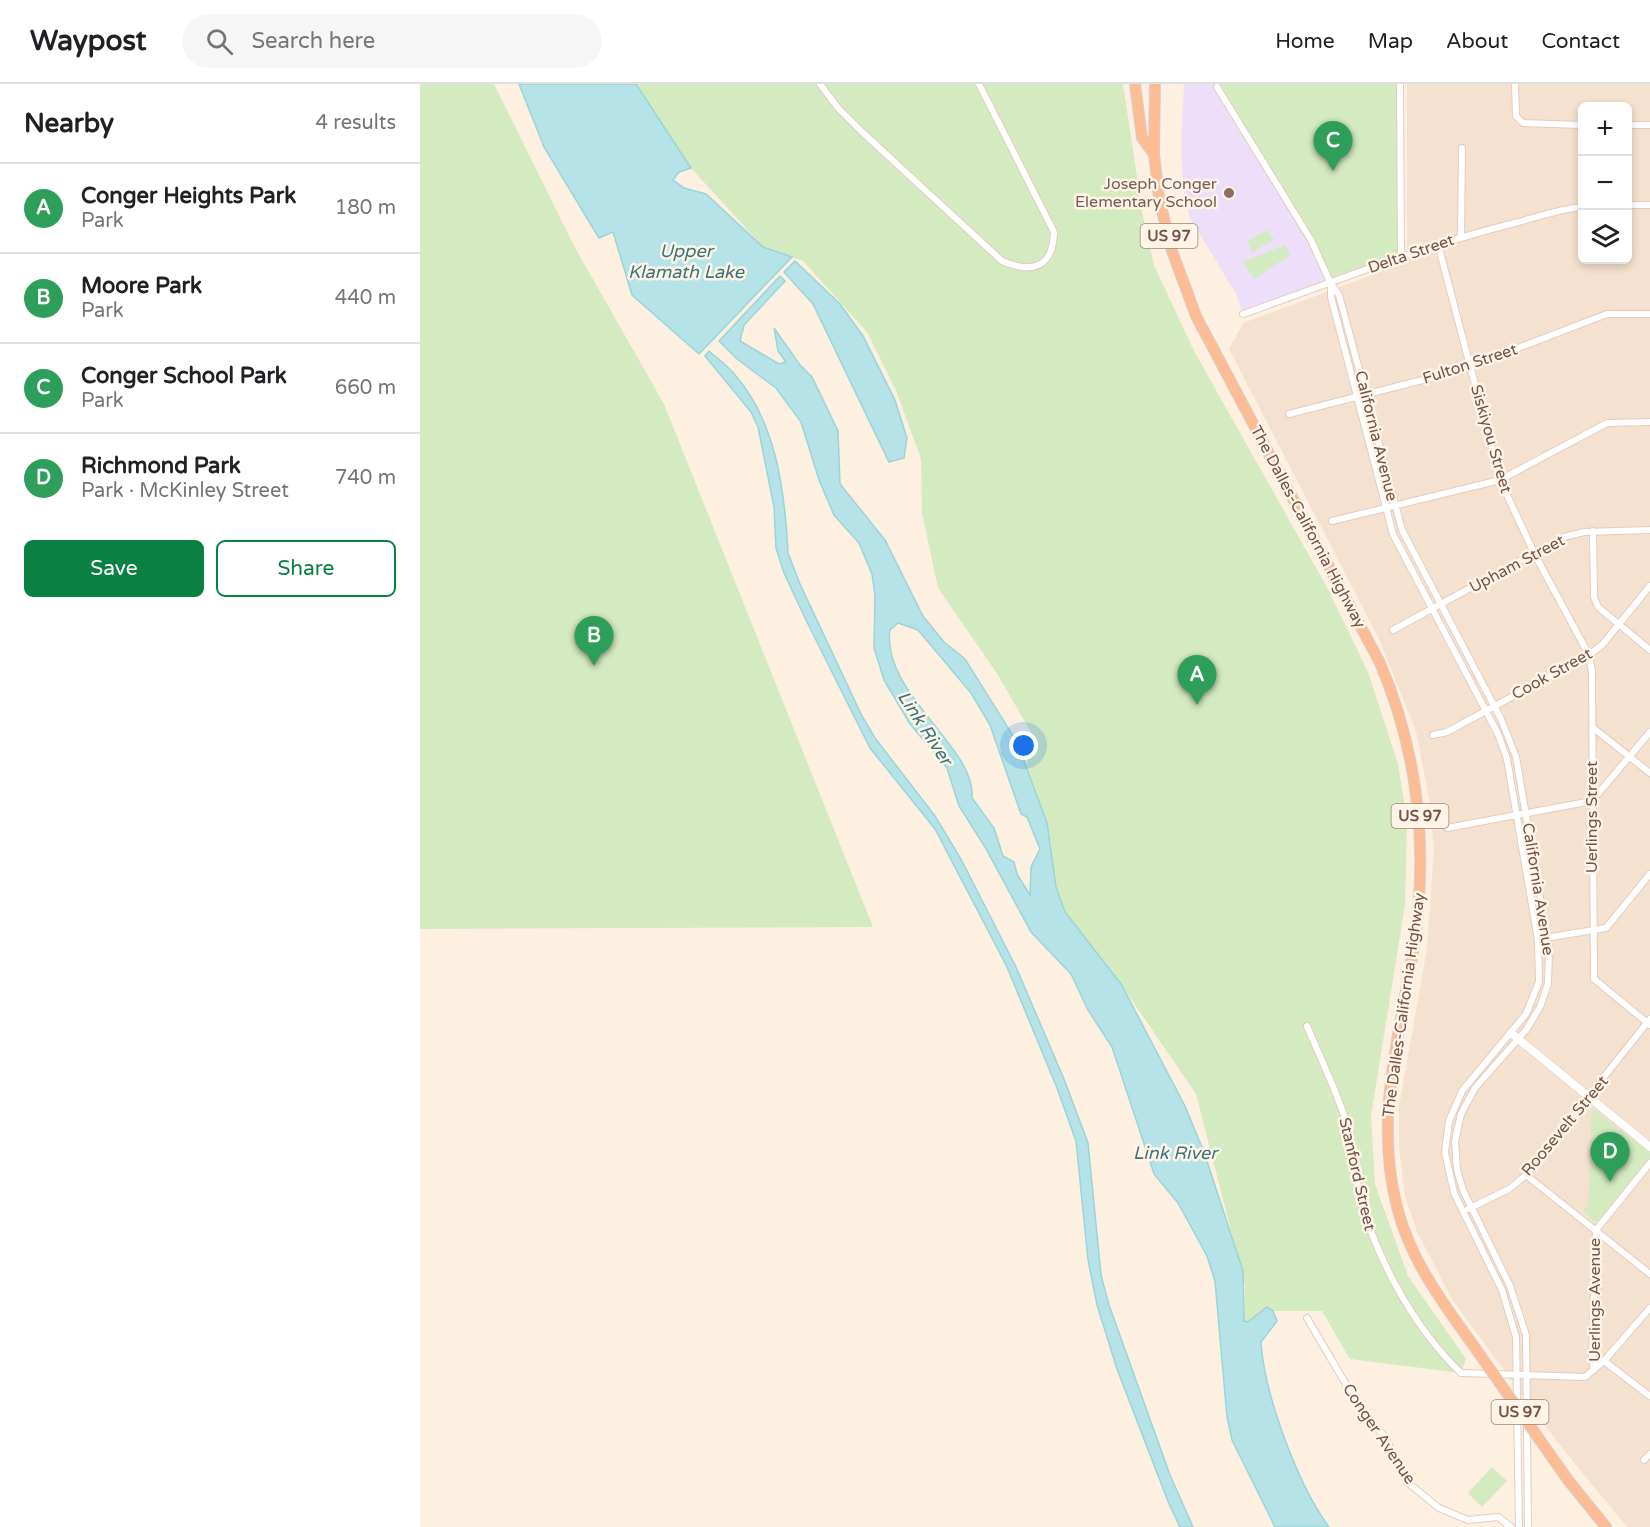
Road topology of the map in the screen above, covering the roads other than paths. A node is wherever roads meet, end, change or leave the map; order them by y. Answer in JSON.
{"nodes":[{"id":1,"x":820,"y":84,"type":"edge"},
{"id":2,"x":979,"y":84,"type":"edge"},
{"id":3,"x":1135,"y":84,"type":"edge"},
{"id":4,"x":1155,"y":84,"type":"edge"},
{"id":5,"x":1400,"y":84,"type":"edge"},
{"id":6,"x":1515,"y":84,"type":"edge"},
{"id":7,"x":1217,"y":87,"type":"dead end"},
{"id":8,"x":1650,"y":124,"type":"edge"},
{"id":9,"x":1578,"y":125,"type":"edge"},
{"id":10,"x":1632,"y":125,"type":"edge"},
{"id":11,"x":1462,"y":148,"type":"dead end"},
{"id":12,"x":1154,"y":154,"type":"junction"},
{"id":13,"x":1632,"y":205,"type":"edge"},
{"id":14,"x":1650,"y":205,"type":"edge"},
{"id":15,"x":1578,"y":208,"type":"edge"},
{"id":16,"x":1461,"y":237,"type":"junction"},
{"id":17,"x":1438,"y":244,"type":"junction"},
{"id":18,"x":1401,"y":255,"type":"junction"},
{"id":19,"x":1331,"y":284,"type":"junction"},
{"id":20,"x":1243,"y":314,"type":"dead end"},
{"id":21,"x":1650,"y":314,"type":"edge"},
{"id":22,"x":1470,"y":366,"type":"junction"},
{"id":23,"x":1365,"y":394,"type":"junction"},
{"id":24,"x":1357,"y":397,"type":"junction"},
{"id":25,"x":1289,"y":414,"type":"dead end"},
{"id":26,"x":1650,"y":422,"type":"edge"},
{"id":27,"x":1500,"y":480,"type":"junction"},
{"id":28,"x":1394,"y":505,"type":"junction"},
{"id":29,"x":1385,"y":508,"type":"junction"},
{"id":30,"x":1332,"y":521,"type":"dead end"},
{"id":31,"x":1650,"y":530,"type":"edge"},
{"id":32,"x":1593,"y":531,"type":"junction"},
{"id":33,"x":1535,"y":555,"type":"junction"},
{"id":34,"x":1650,"y":586,"type":"edge"},
{"id":35,"x":1440,"y":605,"type":"junction"},
{"id":36,"x":1431,"y":609,"type":"junction"},
{"id":37,"x":1618,"y":625,"type":"junction"},
{"id":38,"x":1393,"y":630,"type":"dead end"},
{"id":39,"x":1650,"y":650,"type":"edge"},
{"id":40,"x":1589,"y":655,"type":"junction"},
{"id":41,"x":1494,"y":706,"type":"junction"},
{"id":42,"x":1486,"y":711,"type":"junction"},
{"id":43,"x":1592,"y":727,"type":"junction"},
{"id":44,"x":1650,"y":732,"type":"edge"},
{"id":45,"x":1433,"y":735,"type":"dead end"},
{"id":46,"x":1630,"y":757,"type":"junction"},
{"id":47,"x":1650,"y":773,"type":"edge"},
{"id":48,"x":1592,"y":801,"type":"junction"},
{"id":49,"x":1527,"y":813,"type":"junction"},
{"id":50,"x":1517,"y":815,"type":"junction"},
{"id":51,"x":1448,"y":828,"type":"dead end"},
{"id":52,"x":1650,"y":874,"type":"edge"},
{"id":53,"x":1592,"y":930,"type":"junction"},
{"id":54,"x":1547,"y":938,"type":"junction"},
{"id":55,"x":1538,"y":940,"type":"junction"},
{"id":56,"x":1649,"y":1022,"type":"edge"},
{"id":57,"x":1307,"y":1026,"type":"dead end"},
{"id":58,"x":1510,"y":1034,"type":"junction"},
{"id":59,"x":1518,"y":1040,"type":"junction"},
{"id":60,"x":1589,"y":1098,"type":"junction"},
{"id":61,"x":1650,"y":1147,"type":"edge"},
{"id":62,"x":1650,"y":1163,"type":"edge"},
{"id":63,"x":1526,"y":1175,"type":"junction"},
{"id":64,"x":1471,"y":1208,"type":"junction"},
{"id":65,"x":1462,"y":1212,"type":"junction"},
{"id":66,"x":1596,"y":1230,"type":"junction"},
{"id":67,"x":1650,"y":1274,"type":"edge"},
{"id":68,"x":1650,"y":1308,"type":"edge"},
{"id":69,"x":1306,"y":1318,"type":"dead end"},
{"id":70,"x":1604,"y":1361,"type":"junction"},
{"id":71,"x":1594,"y":1370,"type":"junction"},
{"id":72,"x":1519,"y":1376,"type":"junction"},
{"id":73,"x":1528,"y":1376,"type":"junction"},
{"id":74,"x":1650,"y":1396,"type":"edge"},
{"id":75,"x":1650,"y":1454,"type":"edge"},
{"id":76,"x":1644,"y":1461,"type":"dead end"},
{"id":77,"x":1568,"y":1480,"type":"junction"},
{"id":78,"x":1510,"y":1527,"type":"edge"},
{"id":79,"x":1519,"y":1527,"type":"edge"},
{"id":80,"x":1528,"y":1527,"type":"edge"},
{"id":81,"x":1601,"y":1527,"type":"edge"},
{"id":82,"x":1606,"y":1527,"type":"edge"}],
"edges":[{"from":1,"to":2,"type":"street"},
{"from":3,"to":12,"type":"highway"},
{"from":4,"to":12,"type":"highway","name":"The Dalles-California Highway","number":"US 97"},
{"from":5,"to":18,"type":"street"},
{"from":6,"to":9,"type":"street"},
{"from":7,"to":19,"type":"street","name":"California Avenue"},
{"from":8,"to":10,"type":"street"},
{"from":11,"to":16,"type":"street"},
{"from":12,"to":77,"type":"highway","name":"The Dalles-California Highway","number":"US 97","bridge":true},
{"from":13,"to":14,"type":"street"},
{"from":15,"to":16,"type":"street","name":"Delta Street"},
{"from":16,"to":17,"type":"street","name":"Delta Street"},
{"from":17,"to":18,"type":"street","name":"Delta Street"},
{"from":17,"to":22,"type":"street","name":"Siskiyou Street"},
{"from":18,"to":19,"type":"street","name":"Delta Street"},
{"from":19,"to":20,"type":"street","name":"Delta Street"},
{"from":19,"to":23,"type":"street","name":"California Avenue"},
{"from":19,"to":24,"type":"street","name":"California Avenue"},
{"from":21,"to":22,"type":"street","name":"Fulton Street"},
{"from":22,"to":23,"type":"street","name":"Fulton Street"},
{"from":22,"to":27,"type":"street","name":"Siskiyou Street"},
{"from":23,"to":24,"type":"street","name":"Fulton Street"},
{"from":23,"to":28,"type":"street","name":"California Avenue"},
{"from":24,"to":25,"type":"street","name":"Fulton Street"},
{"from":24,"to":29,"type":"street","name":"California Avenue"},
{"from":26,"to":27,"type":"street"},
{"from":27,"to":28,"type":"street"},
{"from":27,"to":33,"type":"street","name":"Siskiyou Street"},
{"from":28,"to":29,"type":"street"},
{"from":28,"to":35,"type":"street","name":"California Avenue"},
{"from":29,"to":30,"type":"street"},
{"from":29,"to":36,"type":"street","name":"California Avenue"},
{"from":31,"to":32,"type":"street","name":"Upham Street"},
{"from":32,"to":33,"type":"street","name":"Upham Street"},
{"from":32,"to":37,"type":"street"},
{"from":33,"to":35,"type":"street","name":"Upham Street"},
{"from":33,"to":40,"type":"street","name":"Siskiyou Street"},
{"from":34,"to":37,"type":"street","name":"Cook Street"},
{"from":35,"to":36,"type":"street","name":"Upham Street"},
{"from":35,"to":41,"type":"street","name":"California Avenue"},
{"from":36,"to":38,"type":"street","name":"Upham Street"},
{"from":36,"to":42,"type":"street","name":"California Avenue"},
{"from":37,"to":39,"type":"street"},
{"from":37,"to":40,"type":"street","name":"Cook Street"},
{"from":40,"to":41,"type":"street","name":"Cook Street"},
{"from":40,"to":43,"type":"street","name":"Uerlings Street"},
{"from":41,"to":42,"type":"street","name":"Cook Street"},
{"from":41,"to":49,"type":"street","name":"California Avenue"},
{"from":42,"to":45,"type":"street","name":"Cook Street"},
{"from":42,"to":50,"type":"street","name":"California Avenue"},
{"from":43,"to":46,"type":"street"},
{"from":43,"to":48,"type":"street","name":"Uerlings Street"},
{"from":44,"to":46,"type":"street"},
{"from":46,"to":47,"type":"street"},
{"from":46,"to":48,"type":"street"},
{"from":48,"to":49,"type":"street"},
{"from":48,"to":53,"type":"street","name":"Uerlings Street"},
{"from":49,"to":50,"type":"street"},
{"from":49,"to":54,"type":"street","name":"California Avenue"},
{"from":50,"to":51,"type":"street"},
{"from":50,"to":55,"type":"street","name":"California Avenue"},
{"from":52,"to":53,"type":"street"},
{"from":53,"to":54,"type":"street"},
{"from":53,"to":56,"type":"street","name":"Uerlings Street"},
{"from":54,"to":55,"type":"street"},
{"from":54,"to":59,"type":"street","name":"California Avenue"},
{"from":55,"to":58,"type":"street","name":"California Avenue"},
{"from":56,"to":60,"type":"street","name":"Roosevelt Street"},
{"from":57,"to":72,"type":"street","name":"Stanford Street"},
{"from":58,"to":59,"type":"street"},
{"from":58,"to":65,"type":"street","name":"California Avenue"},
{"from":59,"to":60,"type":"street"},
{"from":59,"to":64,"type":"street","name":"California Avenue"},
{"from":60,"to":61,"type":"street"},
{"from":60,"to":63,"type":"street","name":"Roosevelt Street"},
{"from":62,"to":66,"type":"street"},
{"from":63,"to":64,"type":"street","name":"Roosevelt Street"},
{"from":63,"to":66,"type":"street"},
{"from":64,"to":65,"type":"street","name":"Roosevelt Street"},
{"from":64,"to":73,"type":"street","name":"California Avenue"},
{"from":65,"to":72,"type":"street","name":"California Avenue"},
{"from":66,"to":67,"type":"street"},
{"from":66,"to":71,"type":"street","name":"Uerlings Avenue"},
{"from":68,"to":70,"type":"street"},
{"from":69,"to":78,"type":"street","name":"Conger Avenue"},
{"from":70,"to":71,"type":"street"},
{"from":70,"to":74,"type":"street"},
{"from":71,"to":73,"type":"street"},
{"from":72,"to":73,"type":"street"},
{"from":72,"to":79,"type":"street","name":"California Avenue"},
{"from":73,"to":80,"type":"street","name":"California Avenue"},
{"from":75,"to":76,"type":"street"},
{"from":77,"to":81,"type":"highway","name":"The Dalles-California Highway","number":"US 97"},
{"from":77,"to":82,"type":"highway"}]}
